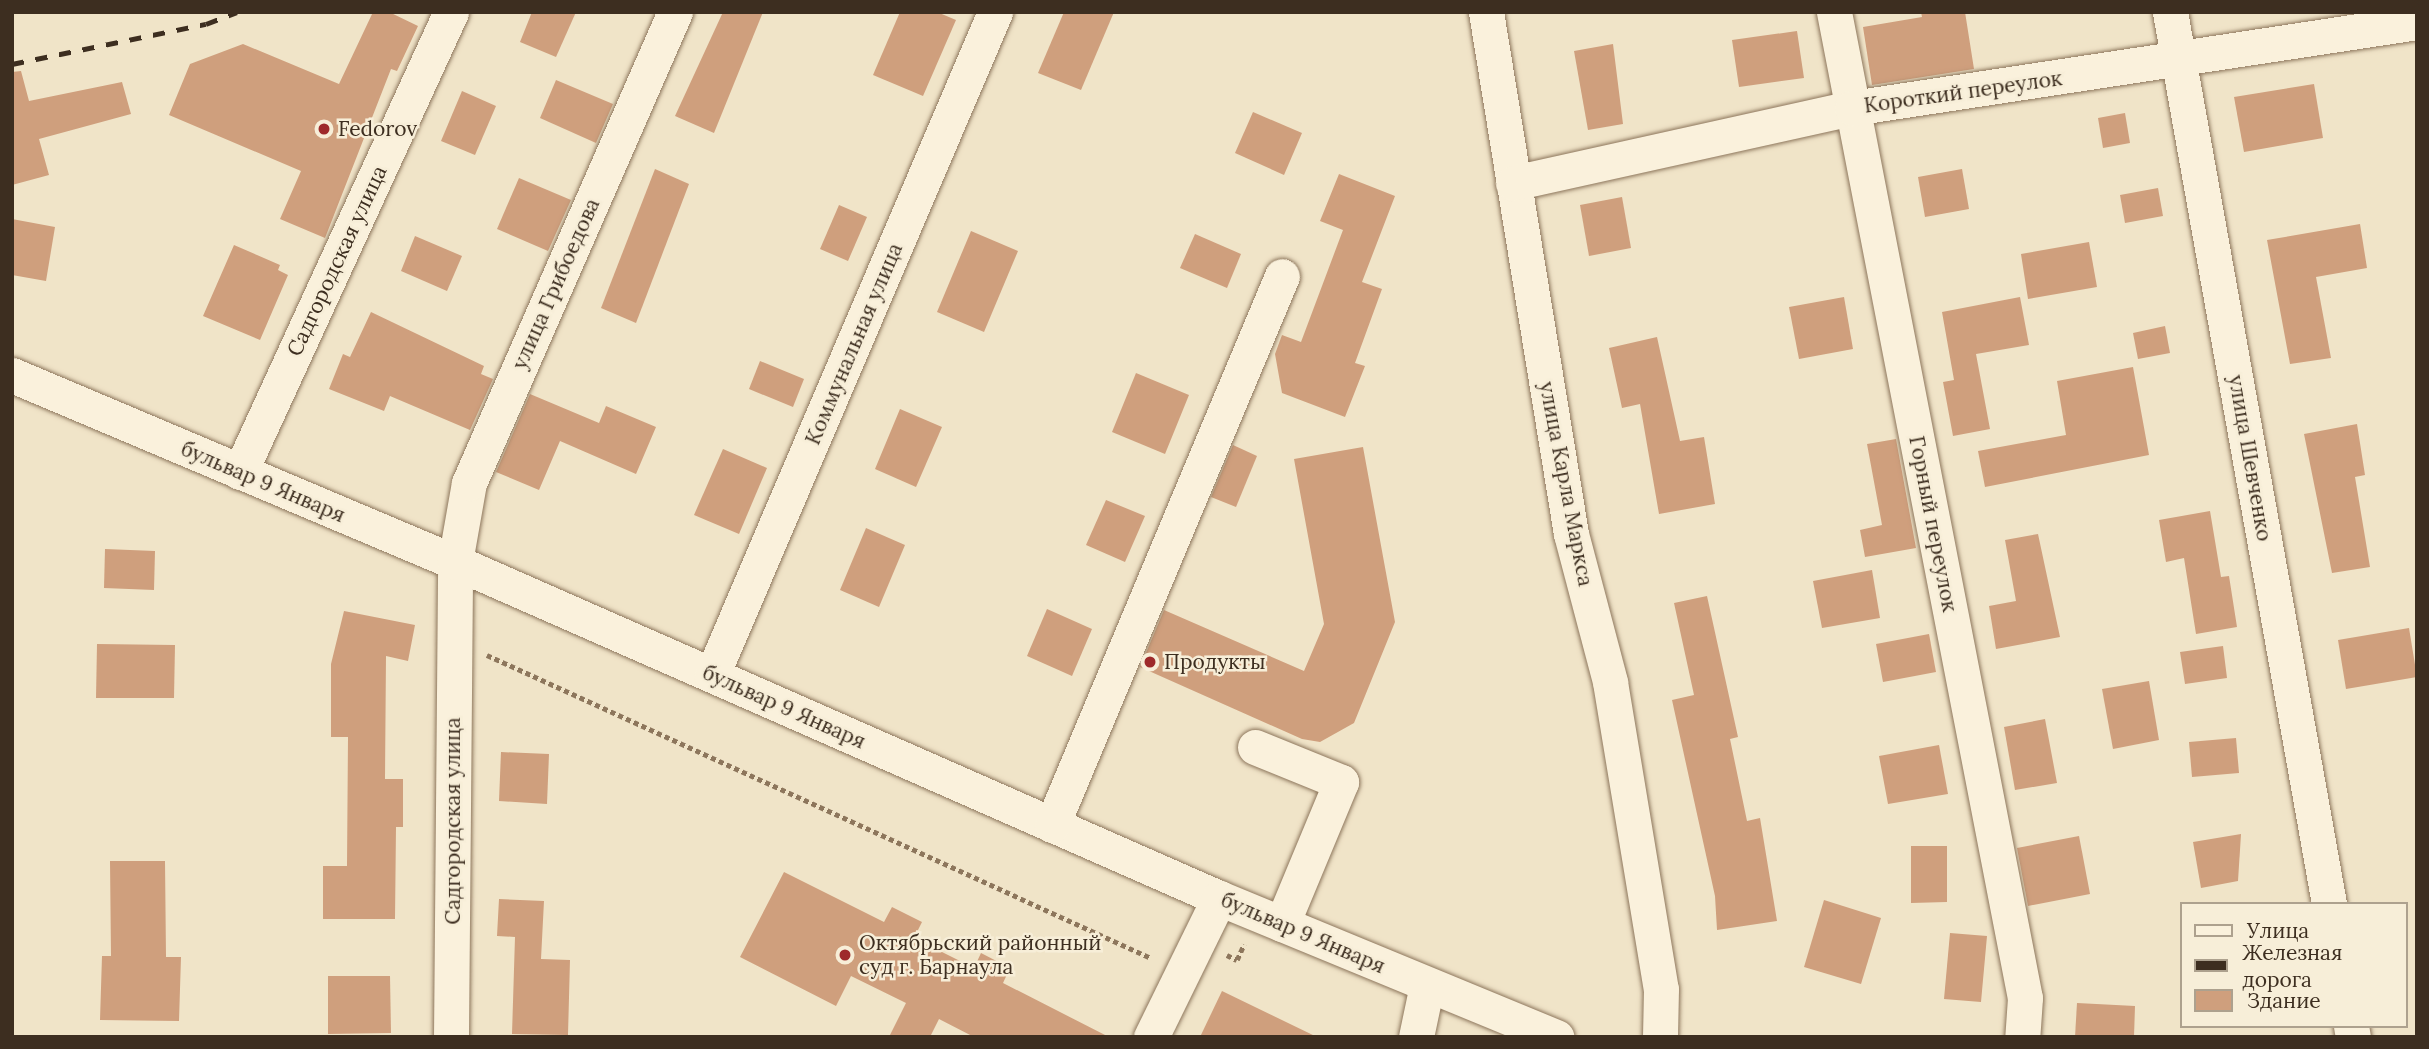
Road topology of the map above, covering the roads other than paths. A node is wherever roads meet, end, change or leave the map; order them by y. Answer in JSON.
{"nodes":[{"id":1,"x":451,"y":12,"type":"edge"},
{"id":2,"x":675,"y":12,"type":"edge"},
{"id":3,"x":995,"y":12,"type":"edge"},
{"id":4,"x":1486,"y":12,"type":"edge"},
{"id":5,"x":1834,"y":12,"type":"edge"},
{"id":6,"x":2170,"y":12,"type":"edge"},
{"id":7,"x":2417,"y":22,"type":"edge"},
{"id":8,"x":2179,"y":60,"type":"junction"},
{"id":9,"x":1852,"y":108,"type":"junction"},
{"id":10,"x":1513,"y":183,"type":"junction"},
{"id":11,"x":1282,"y":276,"type":"dead end"},
{"id":12,"x":12,"y":375,"type":"edge"},
{"id":13,"x":240,"y":472,"type":"junction"},
{"id":14,"x":455,"y":562,"type":"junction"},
{"id":15,"x":712,"y":675,"type":"junction"},
{"id":16,"x":1255,"y":747,"type":"dead end"},
{"id":17,"x":1052,"y":825,"type":"junction"},
{"id":18,"x":1219,"y":898,"type":"junction"},
{"id":19,"x":2329,"y":902,"type":"edge"},
{"id":20,"x":1270,"y":918,"type":"junction"},
{"id":21,"x":1427,"y":985,"type":"junction"},
{"id":22,"x":451,"y":1037,"type":"edge"},
{"id":23,"x":1151,"y":1037,"type":"edge"},
{"id":24,"x":1416,"y":1037,"type":"edge"},
{"id":25,"x":1556,"y":1037,"type":"edge"},
{"id":26,"x":1660,"y":1037,"type":"edge"},
{"id":27,"x":2022,"y":1037,"type":"edge"}],
"edges":[{"from":1,"to":13,"type":"street","name":"Садгородская улица"},
{"from":2,"to":14,"type":"street","name":"улица Грибоедова"},
{"from":3,"to":15,"type":"street","name":"Коммунальная улица"},
{"from":4,"to":10,"type":"street","name":"улица Карла Маркса"},
{"from":5,"to":9,"type":"street","name":"Горный переулок"},
{"from":6,"to":8,"type":"street","name":"улица Шевченко"},
{"from":7,"to":8,"type":"street","name":"Короткий переулок"},
{"from":8,"to":9,"type":"street","name":"Короткий переулок"},
{"from":8,"to":19,"type":"street","name":"улица Шевченко"},
{"from":9,"to":10,"type":"street","name":"Короткий переулок"},
{"from":9,"to":27,"type":"street","name":"Горный переулок"},
{"from":10,"to":26,"type":"street","name":"улица Карла Маркса"},
{"from":11,"to":17,"type":"street"},
{"from":12,"to":13,"type":"street","name":"бульвар 9 Января"},
{"from":13,"to":14,"type":"street","name":"бульвар 9 Января"},
{"from":14,"to":15,"type":"street","name":"бульвар 9 Января"},
{"from":14,"to":22,"type":"street","name":"Садгородская улица"},
{"from":15,"to":17,"type":"street","name":"бульвар 9 Января"},
{"from":16,"to":20,"type":"street"},
{"from":17,"to":18,"type":"street","name":"бульвар 9 Января"},
{"from":18,"to":20,"type":"street","name":"бульвар 9 Января"},
{"from":18,"to":23,"type":"street"},
{"from":20,"to":21,"type":"street","name":"бульвар 9 Января"},
{"from":21,"to":24,"type":"street"},
{"from":21,"to":25,"type":"street","name":"бульвар 9 Января"}]}
